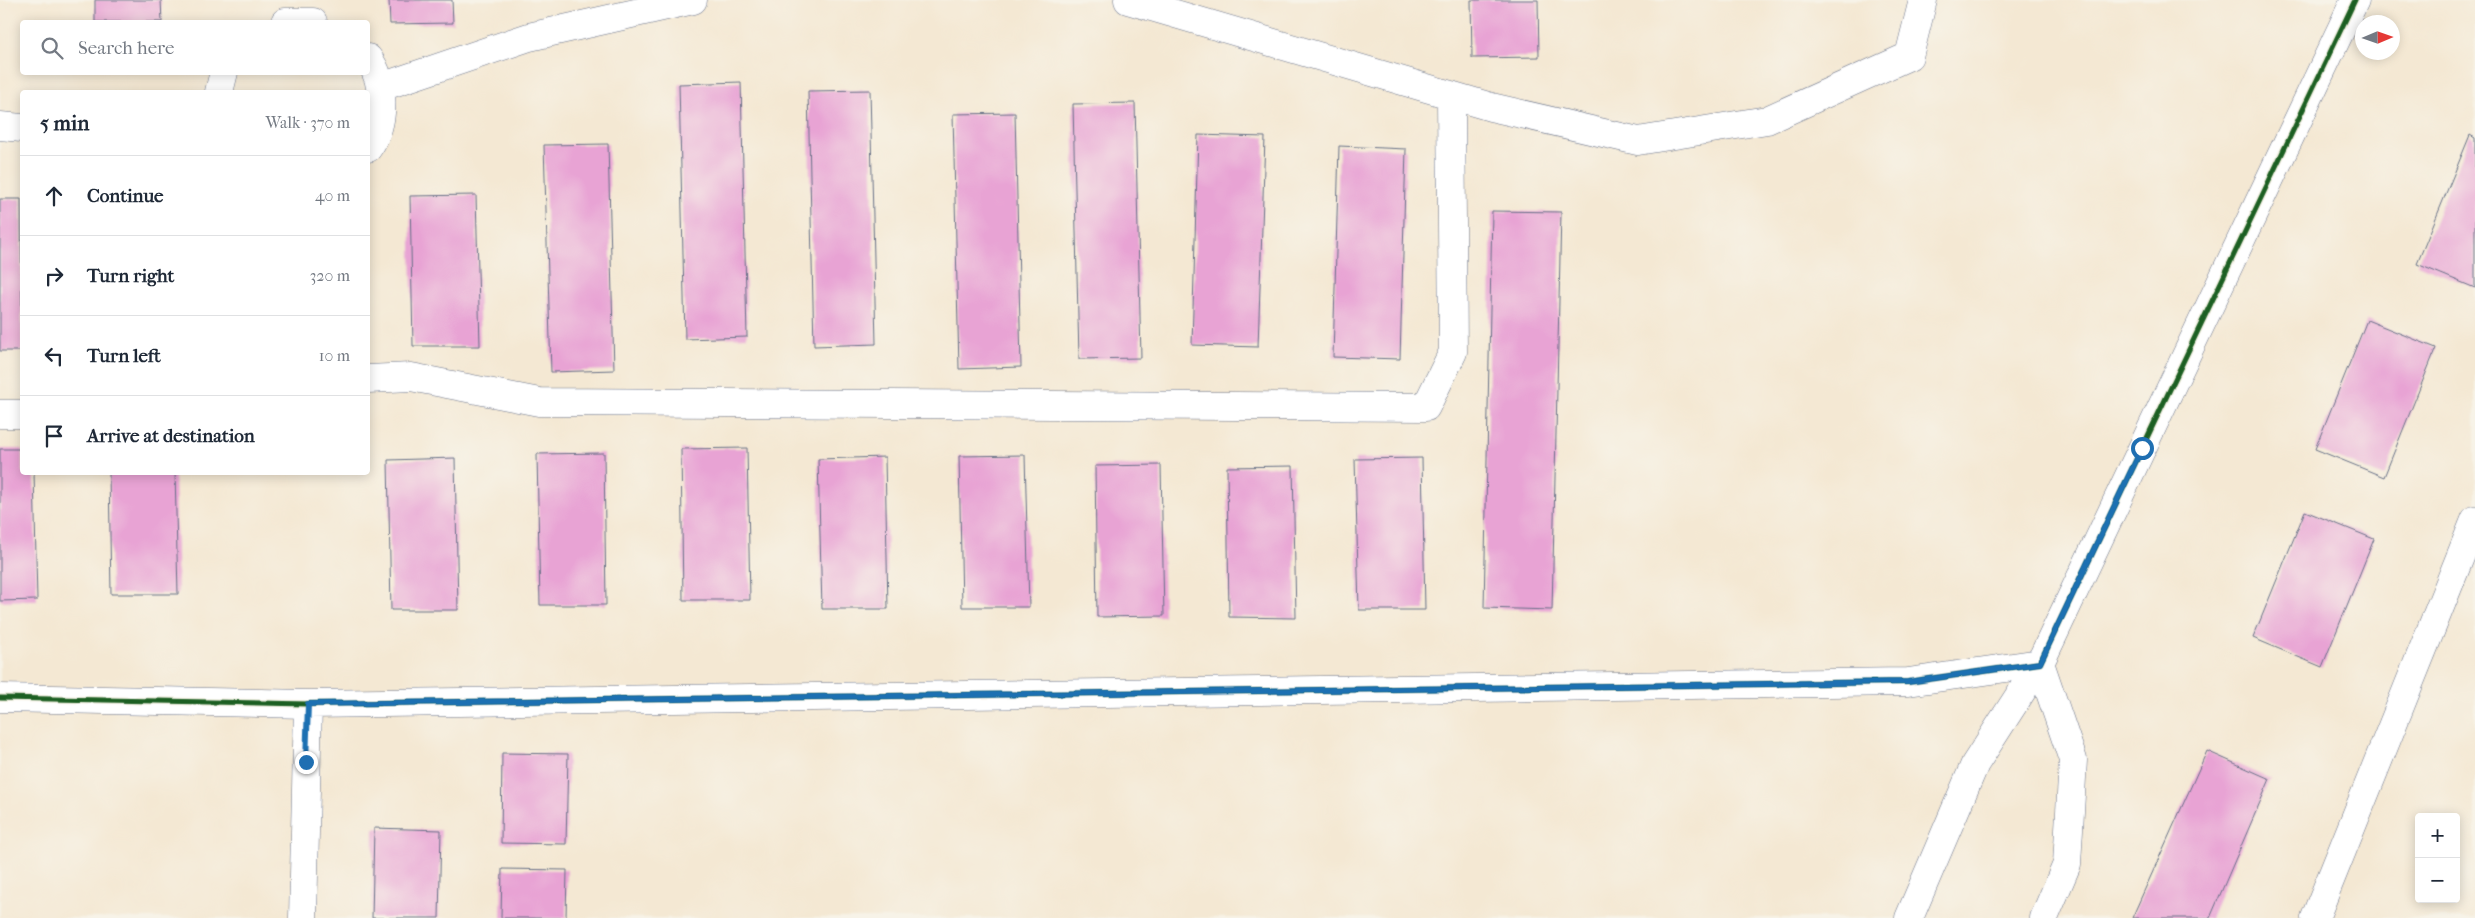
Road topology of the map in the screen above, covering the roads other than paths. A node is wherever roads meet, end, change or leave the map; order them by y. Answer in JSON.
{"nodes":[{"id":1,"x":693,"y":0,"type":"edge"},
{"id":2,"x":1128,"y":0,"type":"edge"},
{"id":3,"x":1923,"y":0,"type":"edge"},
{"id":4,"x":2355,"y":0,"type":"edge"},
{"id":5,"x":370,"y":63,"type":"edge"},
{"id":6,"x":223,"y":75,"type":"edge"},
{"id":7,"x":380,"y":87,"type":"junction"},
{"id":8,"x":220,"y":90,"type":"edge"},
{"id":9,"x":1451,"y":95,"type":"junction"},
{"id":10,"x":0,"y":126,"type":"edge"},
{"id":11,"x":20,"y":128,"type":"edge"},
{"id":12,"x":370,"y":145,"type":"edge"},
{"id":13,"x":370,"y":379,"type":"edge"},
{"id":14,"x":0,"y":414,"type":"edge"},
{"id":15,"x":20,"y":414,"type":"edge"},
{"id":16,"x":2475,"y":520,"type":"edge"},
{"id":17,"x":2040,"y":663,"type":"junction"},
{"id":18,"x":0,"y":698,"type":"edge"},
{"id":19,"x":308,"y":704,"type":"junction"},
{"id":20,"x":303,"y":918,"type":"edge"},
{"id":21,"x":1909,"y":918,"type":"edge"},
{"id":22,"x":2044,"y":918,"type":"edge"},
{"id":23,"x":2315,"y":918,"type":"edge"}],
"edges":[{"from":1,"to":7,"type":"street"},
{"from":2,"to":9,"type":"street"},
{"from":3,"to":9,"type":"street"},
{"from":4,"to":17,"type":"street"},
{"from":5,"to":7,"type":"street"},
{"from":6,"to":8,"type":"street"},
{"from":7,"to":12,"type":"street"},
{"from":9,"to":13,"type":"street"},
{"from":10,"to":11,"type":"street"},
{"from":14,"to":15,"type":"street"},
{"from":16,"to":23,"type":"street"},
{"from":17,"to":19,"type":"street"},
{"from":17,"to":21,"type":"street"},
{"from":17,"to":22,"type":"street"},
{"from":18,"to":19,"type":"street"},
{"from":19,"to":20,"type":"street"}]}
